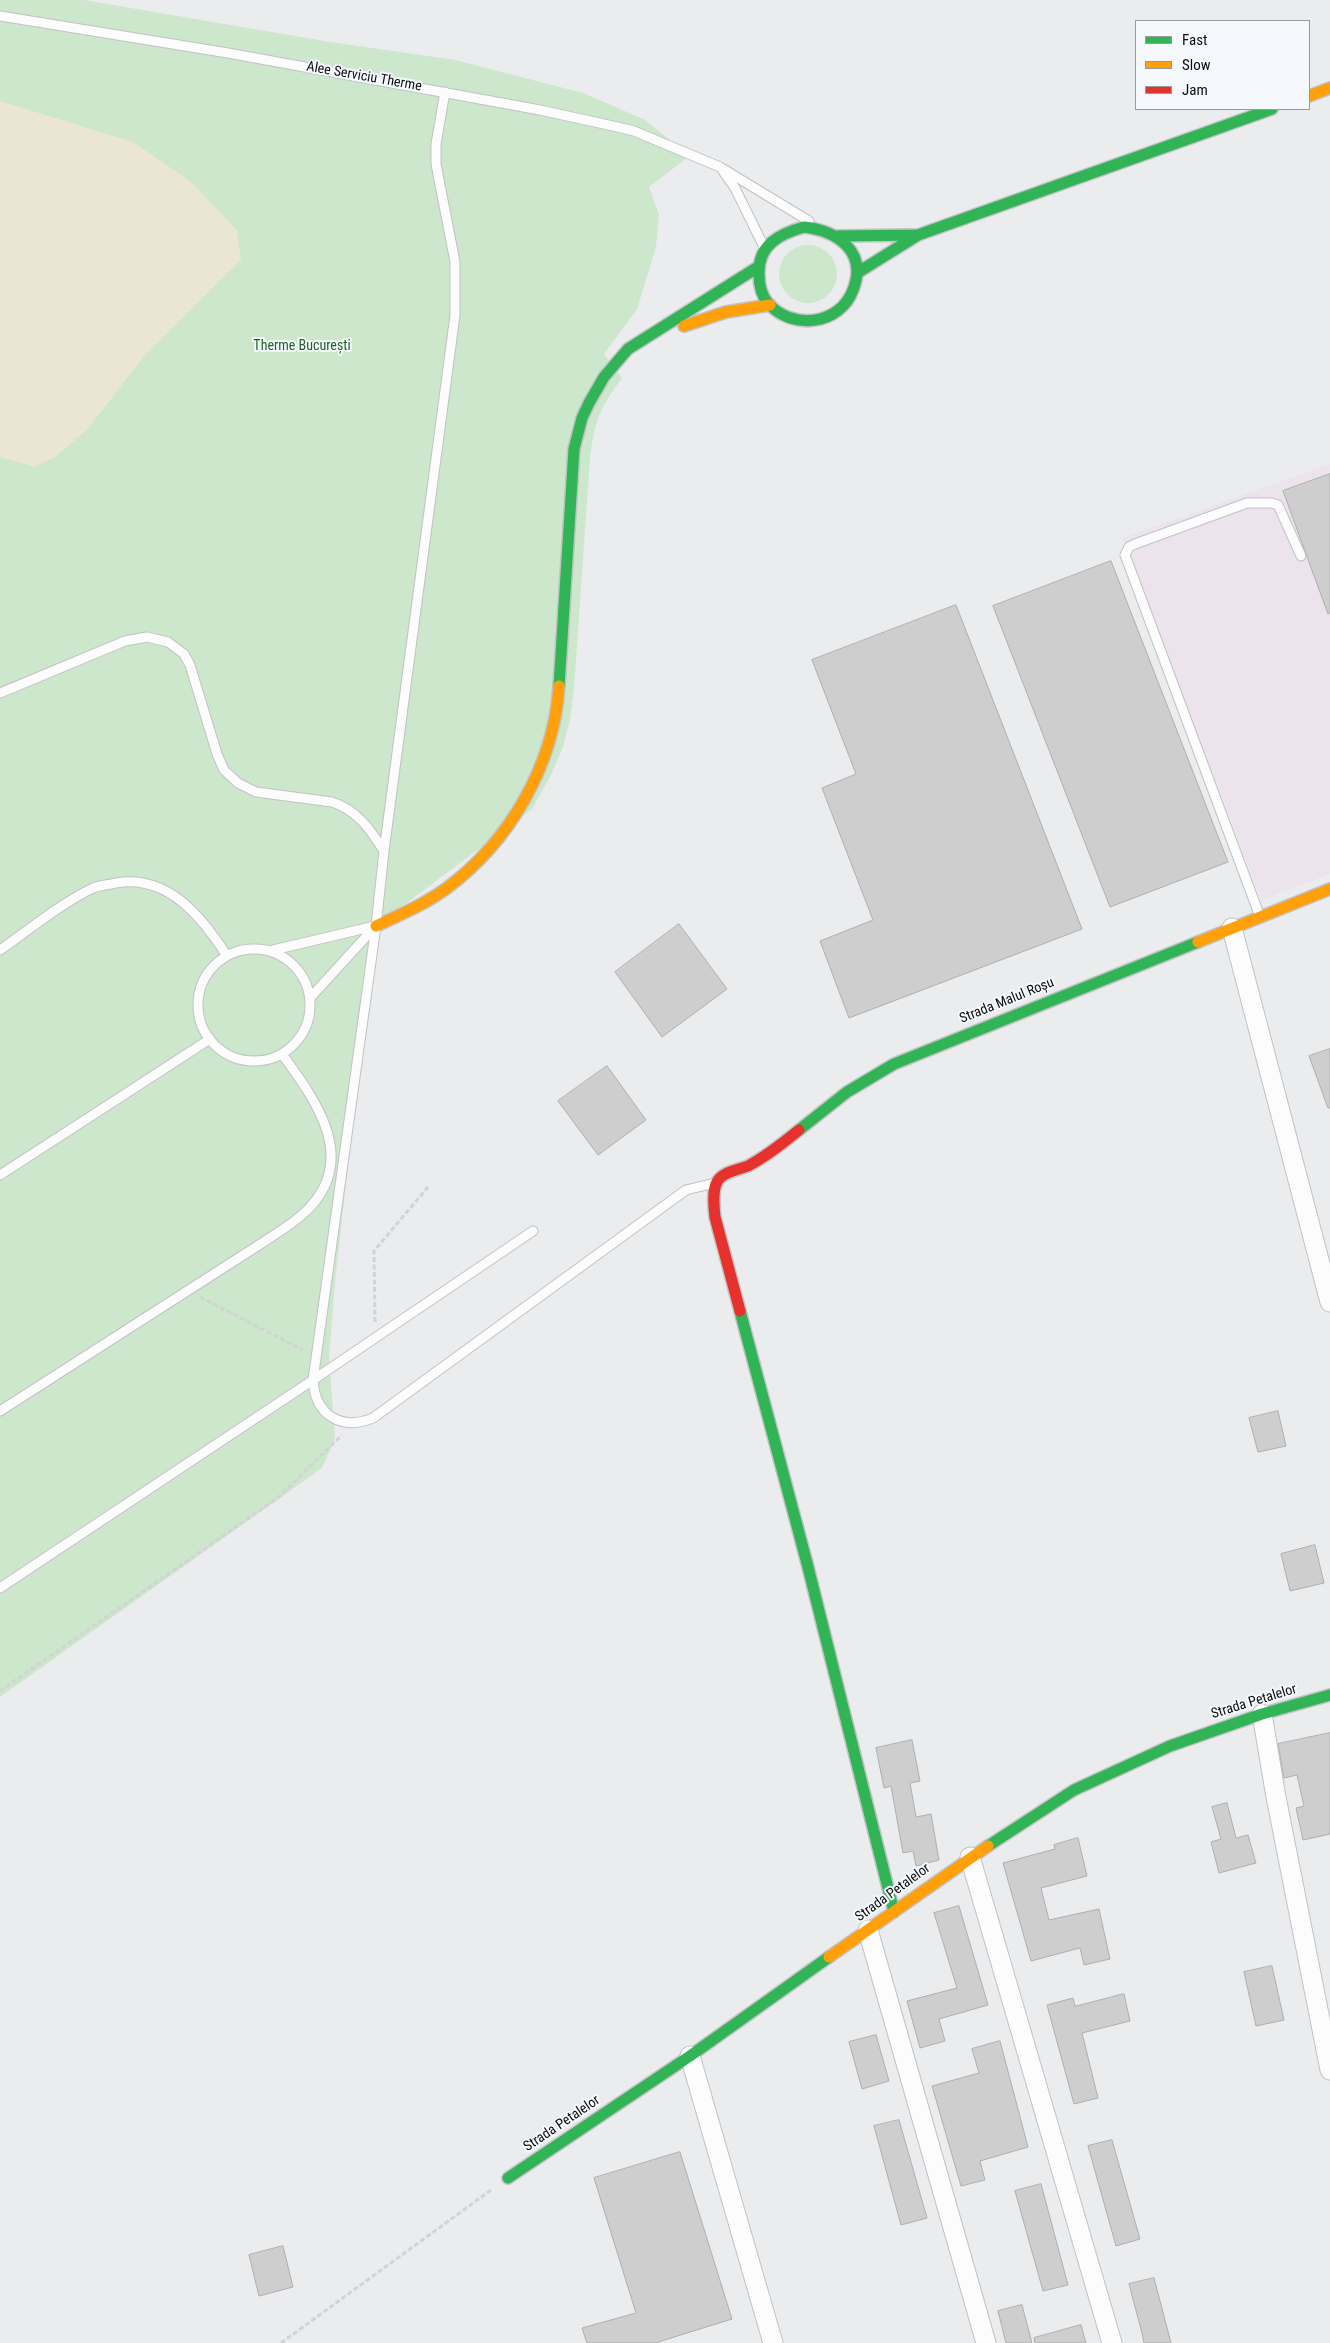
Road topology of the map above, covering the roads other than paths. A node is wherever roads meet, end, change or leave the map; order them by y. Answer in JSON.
{"nodes":[{"id":1,"x":0,"y":16,"type":"edge"},
{"id":2,"x":1330,"y":88,"type":"edge"},
{"id":3,"x":445,"y":92,"type":"junction"},
{"id":4,"x":1310,"y":96,"type":"edge"},
{"id":5,"x":1269,"y":110,"type":"edge"},
{"id":6,"x":720,"y":167,"type":"junction"},
{"id":7,"x":820,"y":227,"type":"junction"},
{"id":8,"x":918,"y":235,"type":"junction"},
{"id":9,"x":838,"y":236,"type":"junction"},
{"id":10,"x":764,"y":247,"type":"junction"},
{"id":11,"x":758,"y":266,"type":"junction"},
{"id":12,"x":857,"y":273,"type":"junction"},
{"id":13,"x":770,"y":305,"type":"junction"},
{"id":14,"x":628,"y":349,"type":"junction"},
{"id":15,"x":1301,"y":556,"type":"dead end"},
{"id":16,"x":0,"y":693,"type":"edge"},
{"id":17,"x":384,"y":851,"type":"junction"},
{"id":18,"x":1330,"y":889,"type":"edge"},
{"id":19,"x":1260,"y":917,"type":"junction"},
{"id":20,"x":376,"y":926,"type":"junction"},
{"id":21,"x":1232,"y":928,"type":"junction"},
{"id":22,"x":0,"y":950,"type":"edge"},
{"id":23,"x":269,"y":951,"type":"junction"},
{"id":24,"x":227,"y":956,"type":"junction"},
{"id":25,"x":310,"y":998,"type":"junction"},
{"id":26,"x":210,"y":1039,"type":"junction"},
{"id":27,"x":282,"y":1054,"type":"junction"},
{"id":28,"x":0,"y":1175,"type":"edge"},
{"id":29,"x":717,"y":1182,"type":"junction"},
{"id":30,"x":533,"y":1231,"type":"dead end"},
{"id":31,"x":1330,"y":1302,"type":"edge"},
{"id":32,"x":313,"y":1380,"type":"junction"},
{"id":33,"x":0,"y":1411,"type":"edge"},
{"id":34,"x":0,"y":1588,"type":"edge"},
{"id":35,"x":1330,"y":1695,"type":"edge"},
{"id":36,"x":1262,"y":1714,"type":"junction"},
{"id":37,"x":970,"y":1857,"type":"junction"},
{"id":38,"x":894,"y":1912,"type":"junction"},
{"id":39,"x":868,"y":1930,"type":"junction"},
{"id":40,"x":690,"y":2056,"type":"junction"},
{"id":41,"x":1330,"y":2070,"type":"edge"},
{"id":42,"x":508,"y":2178,"type":"road end"},
{"id":43,"x":773,"y":2343,"type":"edge"},
{"id":44,"x":986,"y":2343,"type":"edge"},
{"id":45,"x":1112,"y":2343,"type":"edge"}],
"edges":[{"from":1,"to":3,"type":"lane","name":"Alee Serviciu Therme"},
{"from":2,"to":4,"type":"street"},
{"from":3,"to":6,"type":"lane","name":"Alee Serviciu Therme"},
{"from":3,"to":17,"type":"lane"},
{"from":5,"to":8,"type":"street"},
{"from":6,"to":7,"type":"lane","name":"Alee Serviciu Therme"},
{"from":6,"to":10,"type":"lane"},
{"from":7,"to":9,"type":"street"},
{"from":7,"to":10,"type":"street"},
{"from":8,"to":9,"type":"street"},
{"from":8,"to":12,"type":"street"},
{"from":9,"to":12,"type":"street"},
{"from":10,"to":11,"type":"street"},
{"from":11,"to":13,"type":"street"},
{"from":11,"to":14,"type":"street"},
{"from":12,"to":13,"type":"street"},
{"from":13,"to":14,"type":"street"},
{"from":14,"to":20,"type":"street"},
{"from":15,"to":19,"type":"lane"},
{"from":16,"to":17,"type":"lane"},
{"from":17,"to":20,"type":"lane"},
{"from":18,"to":19,"type":"street","name":"Strada Malul Roșu"},
{"from":19,"to":21,"type":"street","name":"Strada Malul Roșu"},
{"from":20,"to":23,"type":"lane"},
{"from":20,"to":25,"type":"lane"},
{"from":20,"to":32,"type":"lane"},
{"from":21,"to":29,"type":"street","name":"Strada Malul Roșu"},
{"from":21,"to":31,"type":"street"},
{"from":22,"to":24,"type":"lane"},
{"from":23,"to":24,"type":"lane"},
{"from":23,"to":25,"type":"lane"},
{"from":24,"to":26,"type":"lane"},
{"from":25,"to":27,"type":"lane"},
{"from":26,"to":27,"type":"lane"},
{"from":26,"to":28,"type":"lane"},
{"from":27,"to":33,"type":"lane"},
{"from":29,"to":32,"type":"lane"},
{"from":29,"to":38,"type":"street"},
{"from":30,"to":32,"type":"lane"},
{"from":32,"to":34,"type":"lane"},
{"from":35,"to":36,"type":"street","name":"Strada Petalelor"},
{"from":36,"to":37,"type":"street","name":"Strada Petalelor"},
{"from":36,"to":41,"type":"street"},
{"from":37,"to":38,"type":"street","name":"Strada Petalelor"},
{"from":37,"to":45,"type":"street"},
{"from":38,"to":39,"type":"street","name":"Strada Petalelor"},
{"from":39,"to":40,"type":"street","name":"Strada Petalelor"},
{"from":39,"to":44,"type":"street"},
{"from":40,"to":42,"type":"street","name":"Strada Petalelor"},
{"from":40,"to":43,"type":"street"}]}
